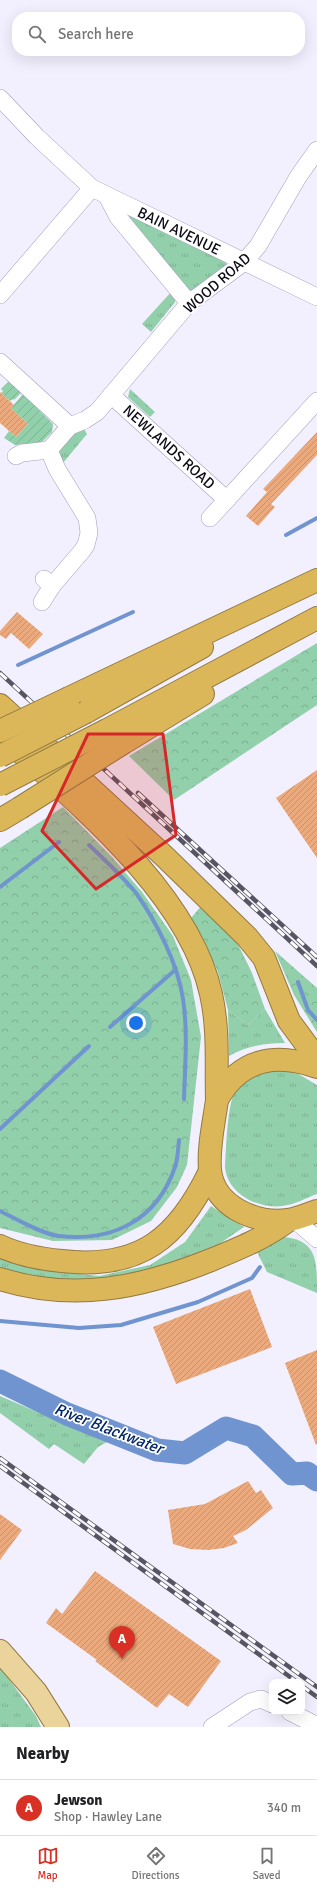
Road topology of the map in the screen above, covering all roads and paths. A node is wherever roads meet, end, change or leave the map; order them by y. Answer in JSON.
{"nodes":[{"id":1,"x":0,"y":98,"type":"edge"},
{"id":2,"x":317,"y":150,"type":"edge"},
{"id":3,"x":99,"y":192,"type":"junction"},
{"id":4,"x":243,"y":262,"type":"junction"},
{"id":5,"x":0,"y":295,"type":"edge"},
{"id":6,"x":317,"y":297,"type":"edge"},
{"id":7,"x":189,"y":303,"type":"junction"},
{"id":8,"x":0,"y":362,"type":"edge"},
{"id":9,"x":111,"y":395,"type":"junction"},
{"id":10,"x":317,"y":401,"type":"edge"},
{"id":11,"x":70,"y":426,"type":"junction"},
{"id":12,"x":49,"y":450,"type":"junction"},
{"id":13,"x":11,"y":457,"type":"dead end"},
{"id":14,"x":227,"y":500,"type":"junction"},
{"id":15,"x":210,"y":518,"type":"dead end"},
{"id":16,"x":317,"y":580,"type":"edge"},
{"id":17,"x":42,"y":602,"type":"dead end"},
{"id":18,"x":317,"y":618,"type":"edge"},
{"id":19,"x":0,"y":705,"type":"edge"},
{"id":20,"x":0,"y":732,"type":"edge"},
{"id":21,"x":115,"y":737,"type":"junction"},
{"id":22,"x":0,"y":756,"type":"edge"},
{"id":23,"x":0,"y":786,"type":"edge"},
{"id":24,"x":0,"y":820,"type":"edge"},
{"id":25,"x":317,"y":1059,"type":"edge"},
{"id":26,"x":317,"y":1067,"type":"edge"},
{"id":27,"x":217,"y":1100,"type":"junction"},
{"id":28,"x":210,"y":1171,"type":"junction"},
{"id":29,"x":317,"y":1211,"type":"edge"},
{"id":30,"x":292,"y":1220,"type":"junction"},
{"id":31,"x":317,"y":1239,"type":"edge"},
{"id":32,"x":0,"y":1246,"type":"edge"},
{"id":33,"x":0,"y":1279,"type":"edge"},
{"id":34,"x":0,"y":1651,"type":"edge"},
{"id":35,"x":269,"y":1703,"type":"edge"},
{"id":36,"x":296,"y":1715,"type":"edge"},
{"id":37,"x":312,"y":1723,"type":"dead end"},
{"id":38,"x":58,"y":1727,"type":"edge"},
{"id":39,"x":212,"y":1727,"type":"edge"}],
"edges":[{"from":1,"to":3,"type":"street","name":"BAIN AVENUE"},
{"from":2,"to":4,"type":"street","name":"WOOD ROAD"},
{"from":3,"to":4,"type":"street","name":"BAIN AVENUE"},
{"from":3,"to":5,"type":"street"},
{"from":3,"to":7,"type":"street","name":"BAIN AVENUE"},
{"from":4,"to":6,"type":"street","name":"BAIN AVENUE"},
{"from":4,"to":7,"type":"street","name":"WOOD ROAD"},
{"from":7,"to":9,"type":"street","name":"WOOD ROAD"},
{"from":8,"to":11,"type":"street"},
{"from":9,"to":11,"type":"street","name":"WOOD ROAD"},
{"from":9,"to":14,"type":"street","name":"NEWLANDS ROAD"},
{"from":10,"to":14,"type":"street","name":"NEWLANDS ROAD"},
{"from":11,"to":12,"type":"street","name":"WOOD ROAD"},
{"from":12,"to":13,"type":"street"},
{"from":12,"to":17,"type":"street"},
{"from":14,"to":15,"type":"street","name":"NEWLANDS ROAD"},
{"from":16,"to":20,"type":"highway","bridge":true},
{"from":16,"to":22,"type":"highway","bridge":true},
{"from":18,"to":21,"type":"highway"},
{"from":19,"to":25,"type":"highway"},
{"from":20,"to":27,"type":"highway"},
{"from":21,"to":23,"type":"highway","bridge":true},
{"from":21,"to":24,"type":"highway","bridge":true},
{"from":26,"to":27,"type":"highway"},
{"from":27,"to":28,"type":"highway"},
{"from":28,"to":30,"type":"highway"},
{"from":28,"to":32,"type":"highway"},
{"from":29,"to":30,"type":"highway"},
{"from":30,"to":31,"type":"street"},
{"from":30,"to":33,"type":"highway"},
{"from":34,"to":38,"type":"main road"},
{"from":35,"to":39,"type":"street"},
{"from":36,"to":37,"type":"street"}]}
